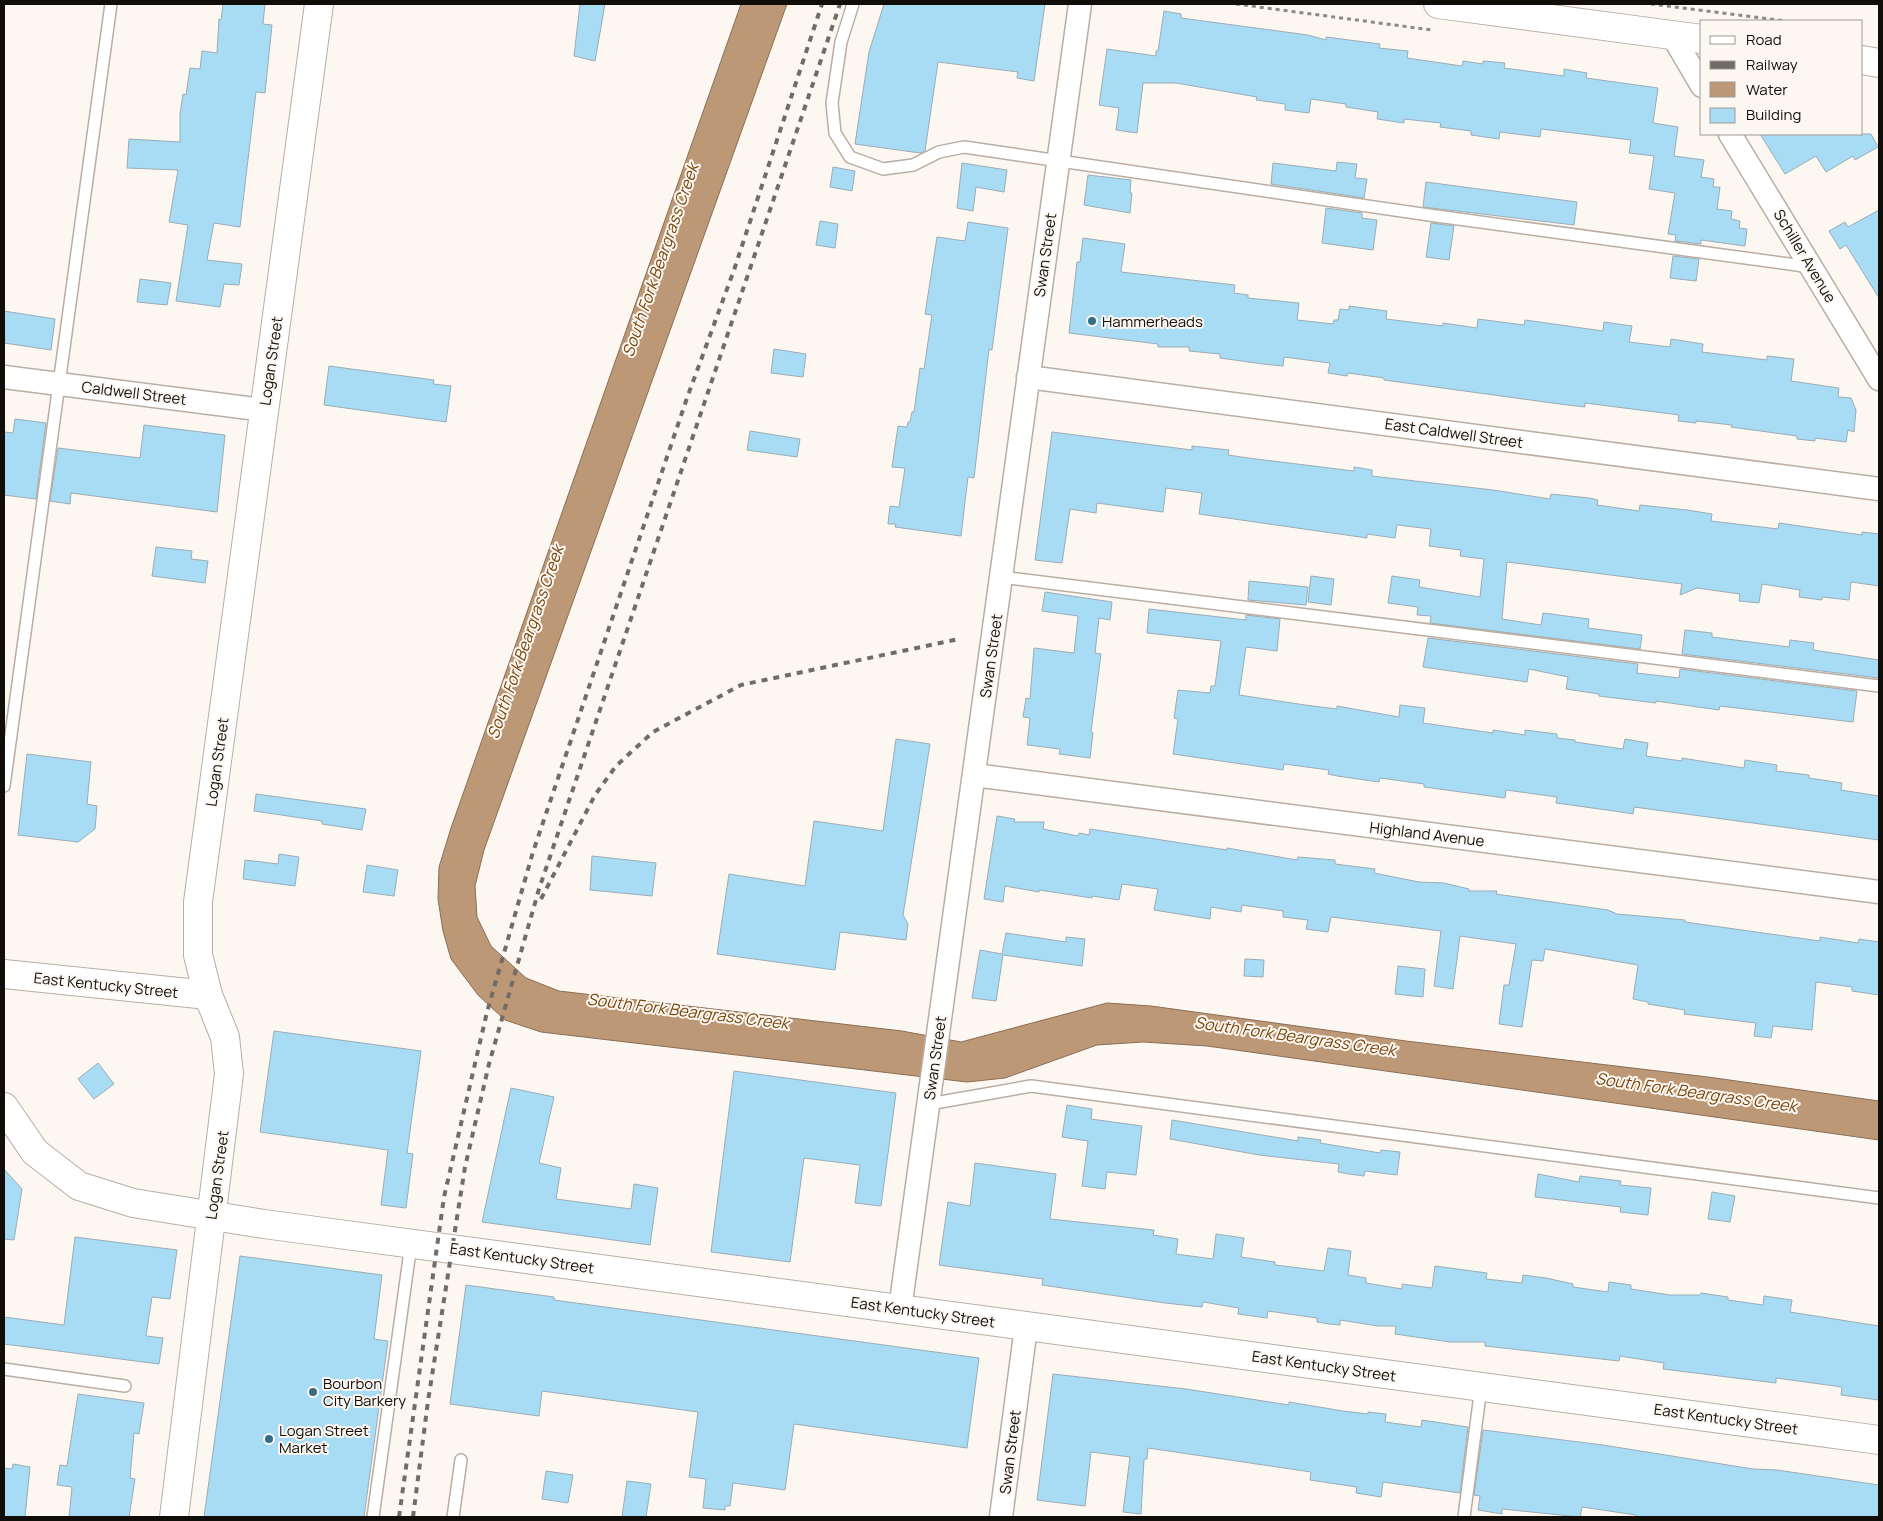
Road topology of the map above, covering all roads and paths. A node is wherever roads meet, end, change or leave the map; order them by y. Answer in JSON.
{"nodes":[{"id":1,"x":111,"y":4,"type":"edge"},
{"id":2,"x":319,"y":4,"type":"edge"},
{"id":3,"x":853,"y":4,"type":"edge"},
{"id":4,"x":1080,"y":4,"type":"edge"},
{"id":5,"x":1438,"y":4,"type":"edge"},
{"id":6,"x":1652,"y":4,"type":"edge"},
{"id":7,"x":1778,"y":20,"type":"edge"},
{"id":8,"x":1672,"y":36,"type":"junction"},
{"id":9,"x":1700,"y":39,"type":"edge"},
{"id":10,"x":1863,"y":60,"type":"edge"},
{"id":11,"x":1879,"y":62,"type":"edge"},
{"id":12,"x":1700,"y":83,"type":"edge"},
{"id":13,"x":1731,"y":135,"type":"edge"},
{"id":14,"x":1058,"y":162,"type":"junction"},
{"id":15,"x":1811,"y":267,"type":"junction"},
{"id":16,"x":4,"y":377,"type":"edge"},
{"id":17,"x":1028,"y":377,"type":"junction"},
{"id":18,"x":1879,"y":379,"type":"edge"},
{"id":19,"x":57,"y":384,"type":"junction"},
{"id":20,"x":264,"y":410,"type":"junction"},
{"id":21,"x":1879,"y":489,"type":"edge"},
{"id":22,"x":1001,"y":577,"type":"junction"},
{"id":23,"x":1879,"y":686,"type":"edge"},
{"id":24,"x":974,"y":775,"type":"junction"},
{"id":25,"x":4,"y":786,"type":"edge"},
{"id":26,"x":1879,"y":892,"type":"edge"},
{"id":27,"x":4,"y":974,"type":"edge"},
{"id":28,"x":208,"y":995,"type":"junction"},
{"id":29,"x":930,"y":1094,"type":"junction"},
{"id":30,"x":4,"y":1107,"type":"edge"},
{"id":31,"x":1879,"y":1198,"type":"edge"},
{"id":32,"x":212,"y":1216,"type":"junction"},
{"id":33,"x":411,"y":1243,"type":"junction"},
{"id":34,"x":900,"y":1309,"type":"junction"},
{"id":35,"x":1026,"y":1327,"type":"junction"},
{"id":36,"x":4,"y":1369,"type":"edge"},
{"id":37,"x":125,"y":1386,"type":"dead end"},
{"id":38,"x":1481,"y":1387,"type":"junction"},
{"id":39,"x":1879,"y":1440,"type":"edge"},
{"id":40,"x":461,"y":1460,"type":"dead end"},
{"id":41,"x":174,"y":1517,"type":"edge"},
{"id":42,"x":373,"y":1517,"type":"edge"},
{"id":43,"x":454,"y":1517,"type":"edge"},
{"id":44,"x":1001,"y":1517,"type":"edge"},
{"id":45,"x":1464,"y":1517,"type":"edge"}],
"edges":[{"from":1,"to":19,"type":"lane"},
{"from":2,"to":20,"type":"street","name":"Logan Street"},
{"from":3,"to":14,"type":"lane"},
{"from":4,"to":14,"type":"street","name":"Swan Street"},
{"from":5,"to":8,"type":"street"},
{"from":6,"to":7,"type":"path"},
{"from":8,"to":9,"type":"street"},
{"from":8,"to":12,"type":"street"},
{"from":10,"to":11,"type":"street"},
{"from":13,"to":15,"type":"street","name":"Schiller Avenue"},
{"from":14,"to":15,"type":"lane"},
{"from":14,"to":17,"type":"street","name":"Swan Street"},
{"from":15,"to":18,"type":"street","name":"Schiller Avenue"},
{"from":16,"to":19,"type":"street","name":"Caldwell Street"},
{"from":17,"to":21,"type":"street","name":"East Caldwell Street"},
{"from":17,"to":22,"type":"street","name":"Swan Street"},
{"from":19,"to":20,"type":"street","name":"Caldwell Street"},
{"from":19,"to":25,"type":"lane"},
{"from":20,"to":28,"type":"street","name":"Logan Street"},
{"from":22,"to":23,"type":"lane"},
{"from":22,"to":24,"type":"street","name":"Swan Street"},
{"from":24,"to":26,"type":"street","name":"Highland Avenue"},
{"from":24,"to":29,"type":"street","name":"Swan Street"},
{"from":27,"to":28,"type":"street","name":"East Kentucky Street"},
{"from":28,"to":32,"type":"street","name":"Logan Street"},
{"from":29,"to":31,"type":"lane"},
{"from":29,"to":34,"type":"street","name":"Swan Street"},
{"from":30,"to":32,"type":"street","name":"East Kentucky Street"},
{"from":32,"to":33,"type":"street","name":"East Kentucky Street"},
{"from":32,"to":41,"type":"street","name":"Logan Street"},
{"from":33,"to":34,"type":"street","name":"East Kentucky Street"},
{"from":33,"to":42,"type":"lane"},
{"from":34,"to":35,"type":"street","name":"East Kentucky Street"},
{"from":35,"to":38,"type":"street","name":"East Kentucky Street"},
{"from":35,"to":44,"type":"street","name":"Swan Street"},
{"from":36,"to":37,"type":"lane"},
{"from":38,"to":39,"type":"street","name":"East Kentucky Street"},
{"from":38,"to":45,"type":"lane"},
{"from":40,"to":43,"type":"lane"}]}
